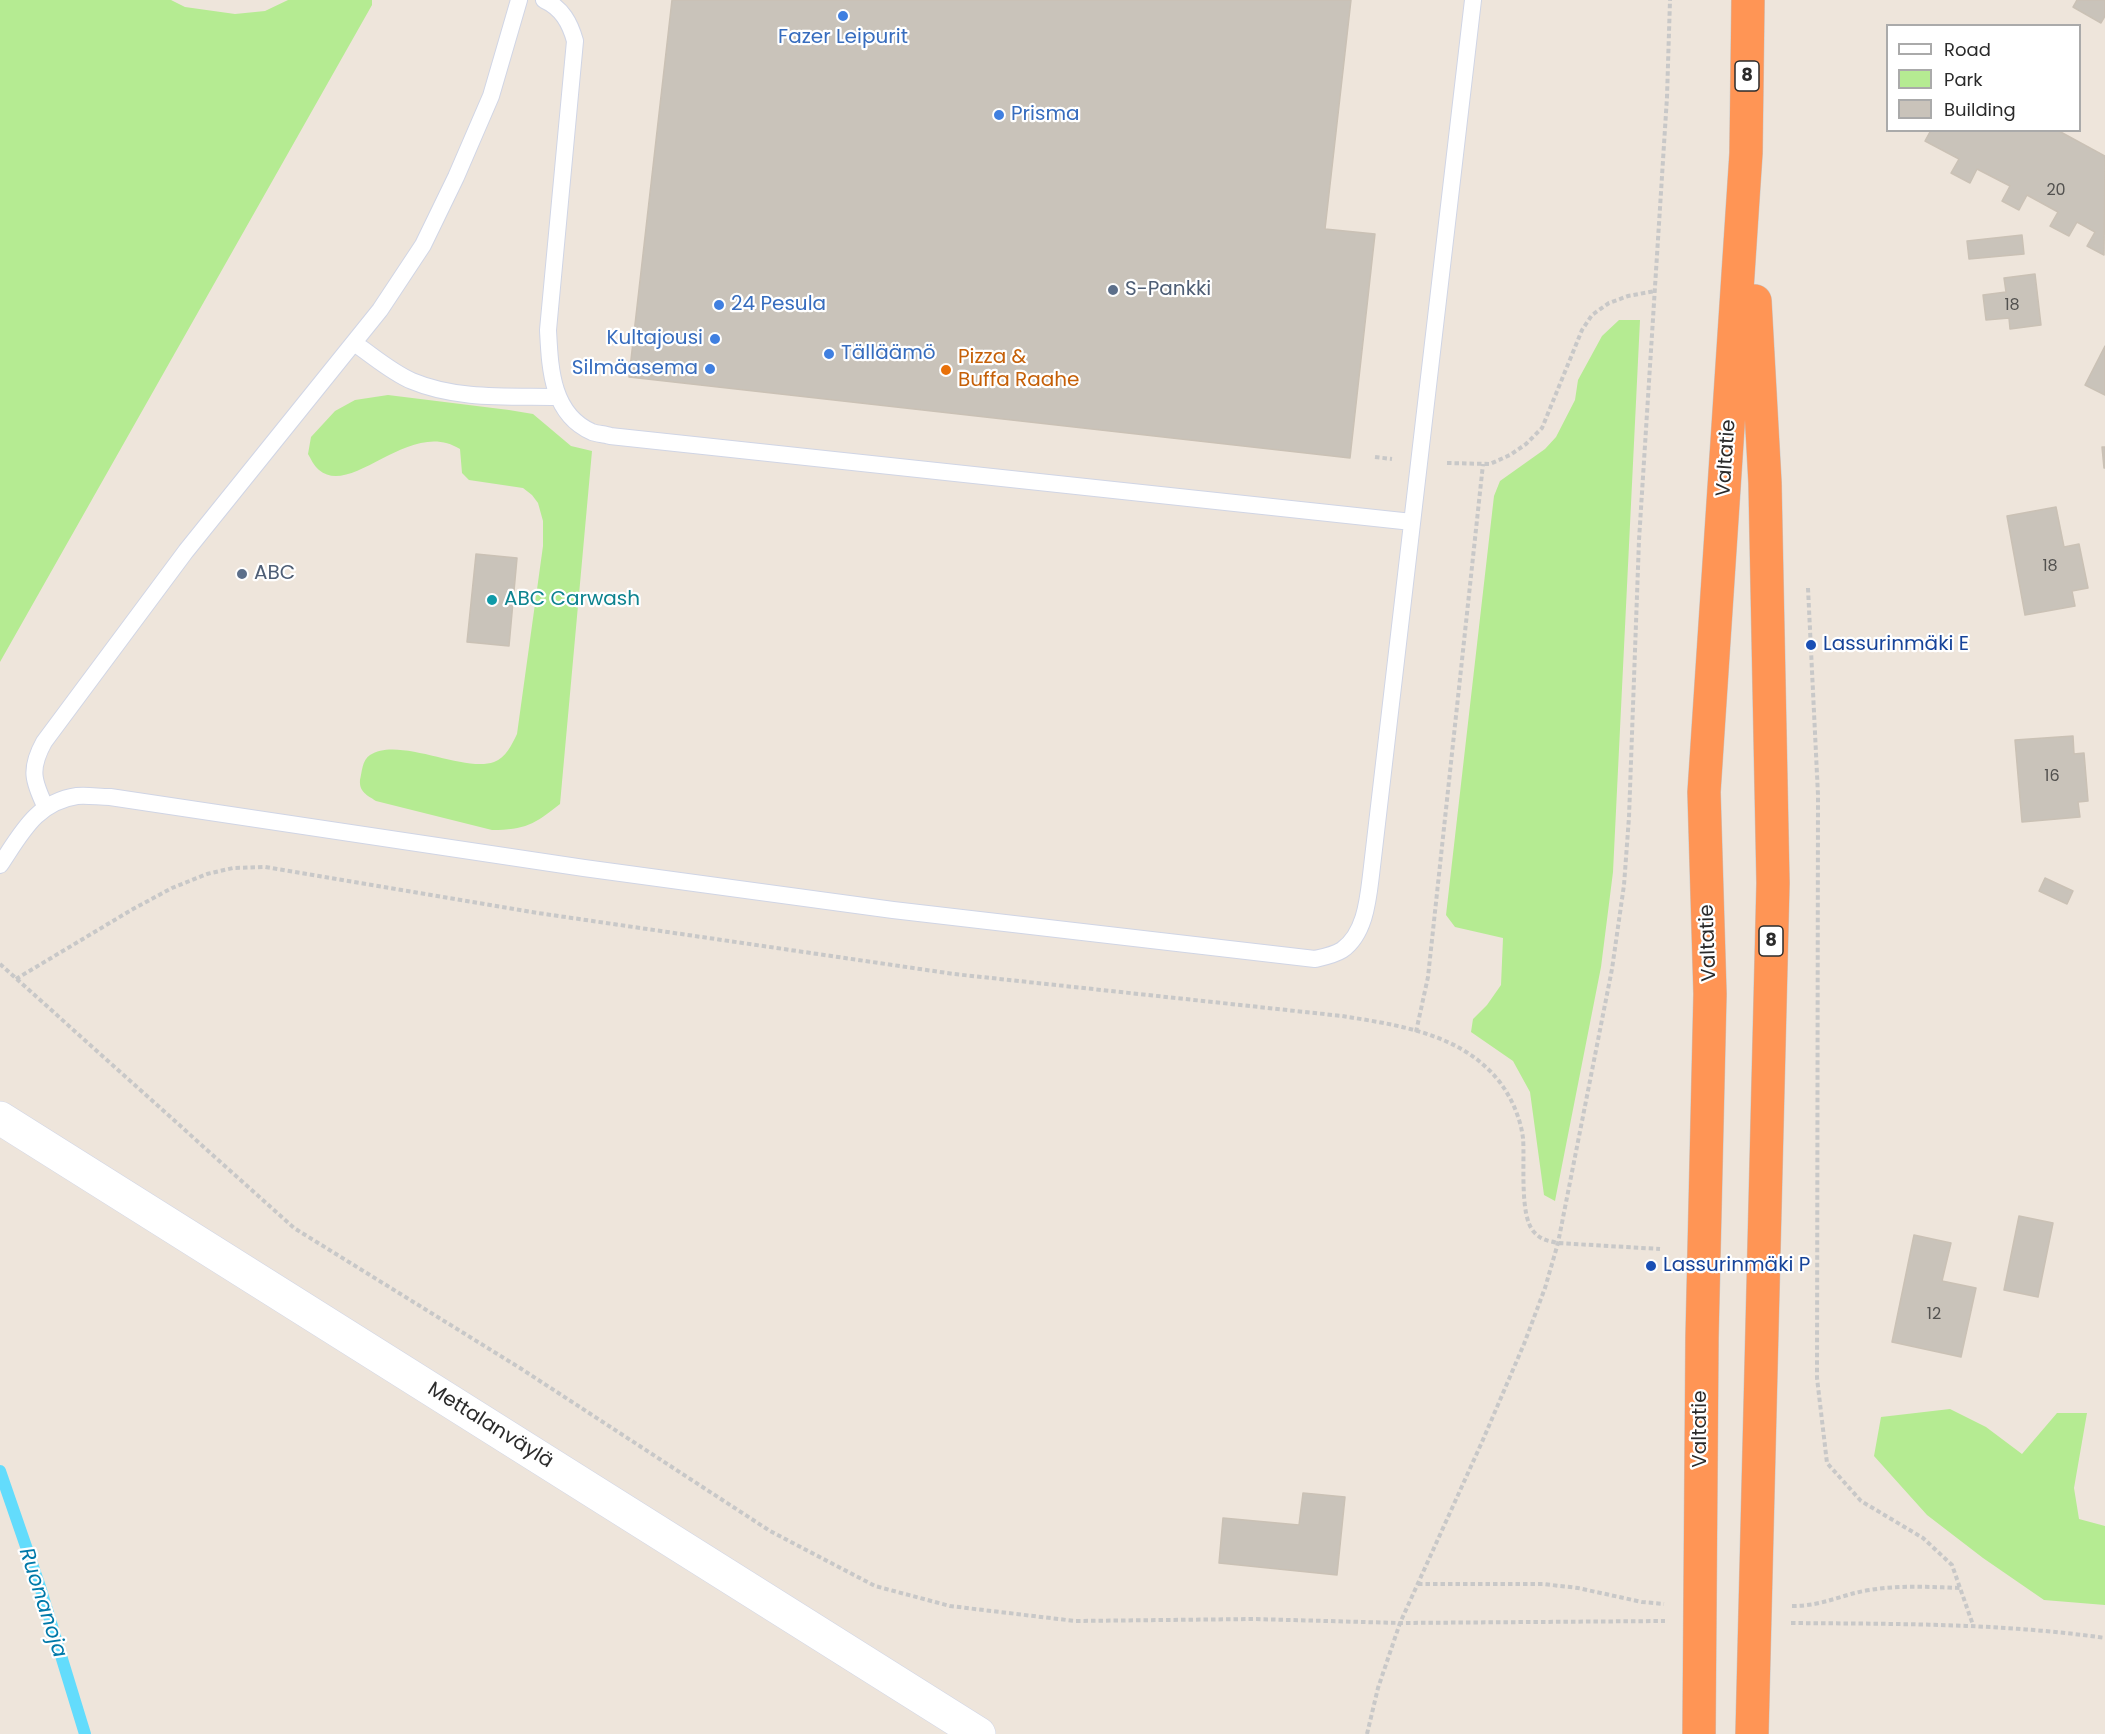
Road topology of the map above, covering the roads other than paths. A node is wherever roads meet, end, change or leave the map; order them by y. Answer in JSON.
{"nodes":[{"id":1,"x":519,"y":0,"type":"edge"},
{"id":2,"x":544,"y":0,"type":"edge"},
{"id":3,"x":1473,"y":0,"type":"edge"},
{"id":4,"x":1748,"y":0,"type":"edge"},
{"id":5,"x":1746,"y":153,"type":"junction"},
{"id":6,"x":354,"y":343,"type":"junction"},
{"id":7,"x":558,"y":397,"type":"junction"},
{"id":8,"x":1412,"y":522,"type":"junction"},
{"id":9,"x":46,"y":808,"type":"junction"},
{"id":10,"x":0,"y":865,"type":"edge"},
{"id":11,"x":0,"y":1118,"type":"edge"},
{"id":12,"x":980,"y":1734,"type":"edge"},
{"id":13,"x":1699,"y":1734,"type":"edge"},
{"id":14,"x":1752,"y":1734,"type":"edge"}],
"edges":[{"from":1,"to":6,"type":"lane"},
{"from":2,"to":7,"type":"lane"},
{"from":3,"to":8,"type":"lane"},
{"from":4,"to":5,"type":"highway","name":"Valtatie","number":"8"},
{"from":5,"to":13,"type":"highway","name":"Valtatie","number":"8"},
{"from":5,"to":14,"type":"highway","name":"Valtatie","number":"8"},
{"from":6,"to":7,"type":"lane"},
{"from":6,"to":9,"type":"lane"},
{"from":7,"to":8,"type":"lane"},
{"from":8,"to":9,"type":"lane"},
{"from":9,"to":10,"type":"lane"},
{"from":11,"to":12,"type":"street","name":"Mettalanväylä"}]}
